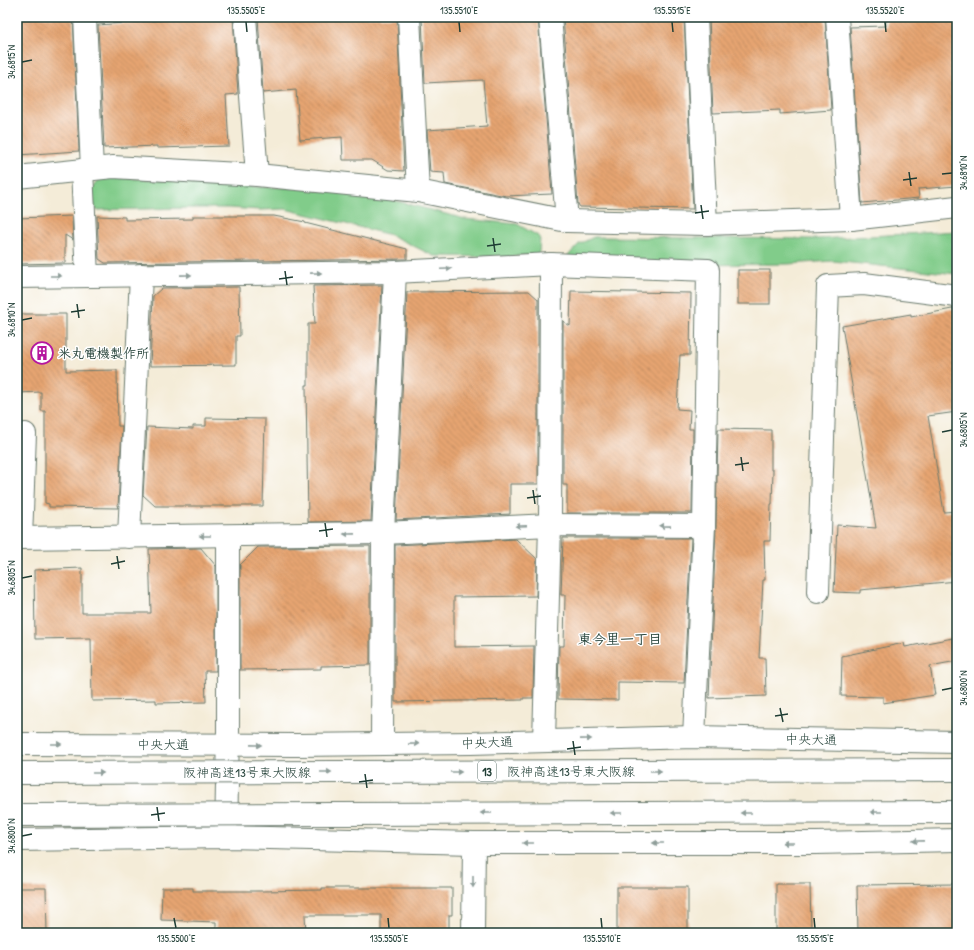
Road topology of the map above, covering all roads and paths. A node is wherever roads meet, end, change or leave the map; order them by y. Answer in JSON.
{"nodes":[{"id":1,"x":86,"y":17,"type":"edge"},
{"id":2,"x":245,"y":17,"type":"edge"},
{"id":3,"x":409,"y":17,"type":"edge"},
{"id":4,"x":550,"y":17,"type":"edge"},
{"id":5,"x":696,"y":17,"type":"edge"},
{"id":6,"x":837,"y":17,"type":"edge"},
{"id":7,"x":87,"y":170,"type":"junction"},
{"id":8,"x":257,"y":175,"type":"junction"},
{"id":9,"x":17,"y":177,"type":"edge"},
{"id":10,"x":418,"y":191,"type":"junction"},
{"id":11,"x":957,"y":207,"type":"edge"},
{"id":12,"x":851,"y":219,"type":"junction"},
{"id":13,"x":567,"y":221,"type":"junction"},
{"id":14,"x":706,"y":224,"type":"junction"},
{"id":15,"x":551,"y":264,"type":"junction"},
{"id":16,"x":395,"y":272,"type":"junction"},
{"id":17,"x":141,"y":275,"type":"junction"},
{"id":18,"x":87,"y":276,"type":"junction"},
{"id":19,"x":17,"y":277,"type":"edge"},
{"id":20,"x":957,"y":296,"type":"edge"},
{"id":21,"x":25,"y":434,"type":"dead end"},
{"id":22,"x":550,"y":525,"type":"junction"},
{"id":23,"x":704,"y":526,"type":"junction"},
{"id":24,"x":383,"y":533,"type":"junction"},
{"id":25,"x":228,"y":536,"type":"junction"},
{"id":26,"x":129,"y":537,"type":"junction"},
{"id":27,"x":19,"y":538,"type":"edge"},
{"id":28,"x":818,"y":592,"type":"dead end"},
{"id":29,"x":694,"y":737,"type":"junction"},
{"id":30,"x":544,"y":740,"type":"junction"},
{"id":31,"x":957,"y":742,"type":"edge"},
{"id":32,"x":17,"y":744,"type":"edge"},
{"id":33,"x":227,"y":744,"type":"junction"},
{"id":34,"x":382,"y":744,"type":"junction"},
{"id":35,"x":957,"y":770,"type":"edge"},
{"id":36,"x":17,"y":773,"type":"edge"},
{"id":37,"x":957,"y":812,"type":"edge"},
{"id":38,"x":17,"y":815,"type":"edge"},
{"id":39,"x":226,"y":837,"type":"junction"},
{"id":40,"x":17,"y":840,"type":"edge"},
{"id":41,"x":957,"y":840,"type":"edge"},
{"id":42,"x":474,"y":842,"type":"junction"},
{"id":43,"x":473,"y":933,"type":"edge"}],
"edges":[{"from":1,"to":7,"type":"main road"},
{"from":2,"to":8,"type":"main road"},
{"from":3,"to":10,"type":"main road"},
{"from":4,"to":13,"type":"main road"},
{"from":5,"to":14,"type":"main road"},
{"from":6,"to":12,"type":"main road"},
{"from":7,"to":8,"type":"main road"},
{"from":7,"to":9,"type":"main road"},
{"from":7,"to":18,"type":"main road"},
{"from":8,"to":10,"type":"main road"},
{"from":10,"to":13,"type":"main road"},
{"from":11,"to":12,"type":"main road"},
{"from":12,"to":14,"type":"main road"},
{"from":13,"to":14,"type":"main road"},
{"from":16,"to":15,"type":"main road","one_way":true},
{"from":15,"to":22,"type":"main road"},
{"from":15,"to":23,"type":"main road"},
{"from":17,"to":16,"type":"main road","one_way":true},
{"from":16,"to":24,"type":"main road"},
{"from":17,"to":18,"type":"main road"},
{"from":17,"to":26,"type":"main road"},
{"from":19,"to":18,"type":"main road","one_way":true},
{"from":20,"to":28,"type":"main road"},
{"from":21,"to":27,"type":"main road"},
{"from":23,"to":22,"type":"main road","one_way":true},
{"from":22,"to":24,"type":"main road","one_way":true},
{"from":22,"to":30,"type":"main road"},
{"from":23,"to":29,"type":"main road"},
{"from":24,"to":25,"type":"main road","one_way":true},
{"from":24,"to":34,"type":"main road"},
{"from":25,"to":26,"type":"main road","one_way":true},
{"from":25,"to":33,"type":"main road"},
{"from":26,"to":27,"type":"main road"},
{"from":30,"to":29,"type":"main road","name":"中央大通","one_way":true},
{"from":29,"to":31,"type":"main road","name":"中央大通"},
{"from":34,"to":30,"type":"main road","name":"中央大通","one_way":true},
{"from":32,"to":33,"type":"main road","name":"中央大通","one_way":true},
{"from":33,"to":34,"type":"main road","name":"中央大通","one_way":true},
{"from":33,"to":39,"type":"main road"},
{"from":36,"to":35,"type":"main road","name":"阪神高速13号東大阪線","number":"13","one_way":true,"bridge":true},
{"from":37,"to":38,"type":"main road","one_way":true,"bridge":true},
{"from":39,"to":40,"type":"main road"},
{"from":39,"to":42,"type":"main road"},
{"from":41,"to":42,"type":"main road","one_way":true},
{"from":42,"to":43,"type":"main road","one_way":true}]}
